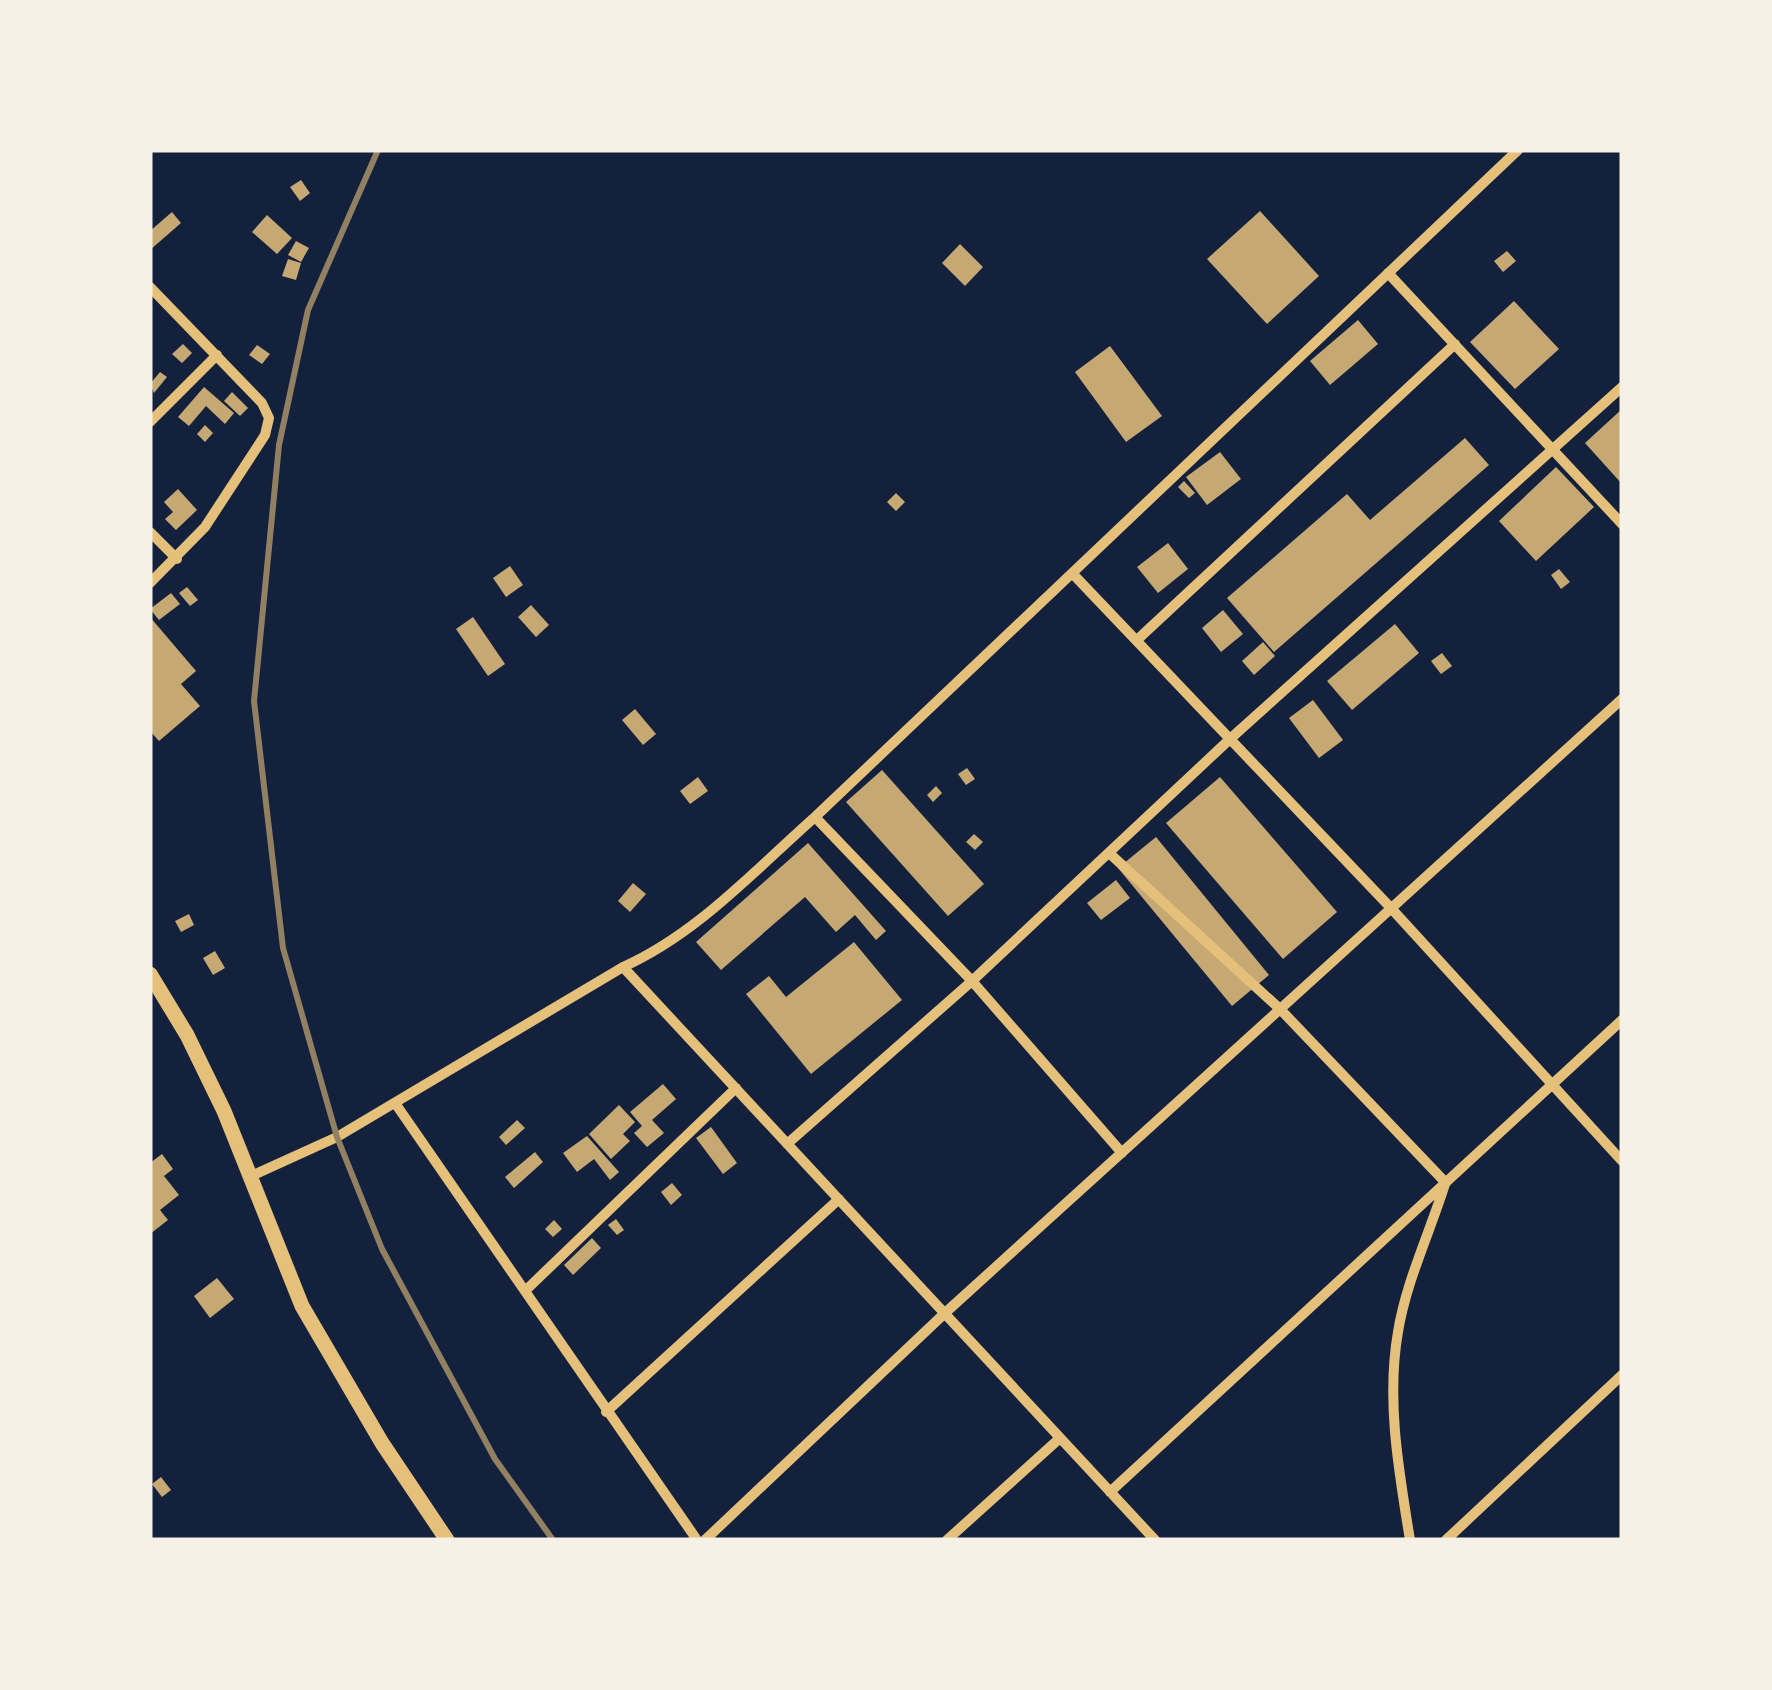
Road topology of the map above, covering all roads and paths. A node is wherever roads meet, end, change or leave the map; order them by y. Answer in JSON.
{"nodes":[{"id":1,"x":1518,"y":150,"type":"edge"},
{"id":2,"x":1388,"y":273,"type":"junction"},
{"id":3,"x":150,"y":286,"type":"edge"},
{"id":4,"x":1455,"y":344,"type":"junction"},
{"id":5,"x":217,"y":354,"type":"junction"},
{"id":6,"x":1622,"y":386,"type":"edge"},
{"id":7,"x":150,"y":422,"type":"edge"},
{"id":8,"x":1553,"y":450,"type":"junction"},
{"id":9,"x":1622,"y":524,"type":"edge"},
{"id":10,"x":150,"y":532,"type":"edge"},
{"id":11,"x":177,"y":559,"type":"junction"},
{"id":12,"x":1072,"y":574,"type":"junction"},
{"id":13,"x":150,"y":583,"type":"edge"},
{"id":14,"x":1137,"y":640,"type":"junction"},
{"id":15,"x":1622,"y":699,"type":"edge"},
{"id":16,"x":1230,"y":739,"type":"junction"},
{"id":17,"x":815,"y":817,"type":"junction"},
{"id":18,"x":1109,"y":853,"type":"junction"},
{"id":19,"x":1390,"y":907,"type":"junction"},
{"id":20,"x":622,"y":967,"type":"junction"},
{"id":21,"x":150,"y":974,"type":"edge"},
{"id":22,"x":972,"y":982,"type":"junction"},
{"id":23,"x":1280,"y":1009,"type":"junction"},
{"id":24,"x":1622,"y":1020,"type":"edge"},
{"id":25,"x":1552,"y":1084,"type":"junction"},
{"id":26,"x":736,"y":1088,"type":"junction"},
{"id":27,"x":395,"y":1103,"type":"junction"},
{"id":28,"x":787,"y":1144,"type":"junction"},
{"id":29,"x":1122,"y":1152,"type":"junction"},
{"id":30,"x":1622,"y":1162,"type":"edge"},
{"id":31,"x":248,"y":1177,"type":"junction"},
{"id":32,"x":1446,"y":1183,"type":"junction"},
{"id":33,"x":839,"y":1199,"type":"junction"},
{"id":34,"x":525,"y":1292,"type":"junction"},
{"id":35,"x":945,"y":1313,"type":"junction"},
{"id":36,"x":1622,"y":1376,"type":"edge"},
{"id":37,"x":606,"y":1412,"type":"junction"},
{"id":38,"x":1060,"y":1438,"type":"junction"},
{"id":39,"x":1110,"y":1492,"type":"junction"},
{"id":40,"x":447,"y":1540,"type":"edge"},
{"id":41,"x":697,"y":1540,"type":"edge"},
{"id":42,"x":705,"y":1540,"type":"edge"},
{"id":43,"x":948,"y":1540,"type":"edge"},
{"id":44,"x":1155,"y":1540,"type":"edge"},
{"id":45,"x":1410,"y":1540,"type":"edge"},
{"id":46,"x":1446,"y":1540,"type":"edge"}],
"edges":[{"from":1,"to":2,"type":"street"},
{"from":2,"to":4,"type":"street"},
{"from":2,"to":12,"type":"street"},
{"from":3,"to":5,"type":"street"},
{"from":4,"to":8,"type":"street"},
{"from":4,"to":14,"type":"street"},
{"from":5,"to":7,"type":"street"},
{"from":5,"to":11,"type":"street"},
{"from":6,"to":8,"type":"street"},
{"from":8,"to":9,"type":"street"},
{"from":8,"to":16,"type":"street"},
{"from":10,"to":11,"type":"street"},
{"from":11,"to":13,"type":"street"},
{"from":12,"to":14,"type":"street"},
{"from":12,"to":17,"type":"street"},
{"from":14,"to":16,"type":"street"},
{"from":15,"to":19,"type":"street"},
{"from":16,"to":18,"type":"street"},
{"from":16,"to":19,"type":"street"},
{"from":17,"to":20,"type":"street"},
{"from":17,"to":22,"type":"street"},
{"from":18,"to":22,"type":"street"},
{"from":18,"to":23,"type":"street"},
{"from":19,"to":23,"type":"street"},
{"from":19,"to":25,"type":"street"},
{"from":20,"to":26,"type":"street"},
{"from":20,"to":27,"type":"street"},
{"from":21,"to":31,"type":"main road"},
{"from":22,"to":28,"type":"street"},
{"from":22,"to":29,"type":"street"},
{"from":23,"to":29,"type":"street"},
{"from":23,"to":32,"type":"street"},
{"from":24,"to":25,"type":"street"},
{"from":25,"to":30,"type":"street"},
{"from":25,"to":32,"type":"street"},
{"from":26,"to":28,"type":"street"},
{"from":26,"to":34,"type":"street"},
{"from":27,"to":31,"type":"street"},
{"from":27,"to":34,"type":"street"},
{"from":28,"to":33,"type":"street"},
{"from":29,"to":35,"type":"street"},
{"from":31,"to":40,"type":"main road"},
{"from":32,"to":39,"type":"street"},
{"from":32,"to":45,"type":"street"},
{"from":33,"to":35,"type":"street"},
{"from":33,"to":37,"type":"street"},
{"from":34,"to":37,"type":"street"},
{"from":35,"to":38,"type":"street"},
{"from":35,"to":42,"type":"street"},
{"from":36,"to":46,"type":"street"},
{"from":37,"to":41,"type":"street"},
{"from":38,"to":39,"type":"street"},
{"from":38,"to":43,"type":"street"},
{"from":39,"to":44,"type":"street"}]}
